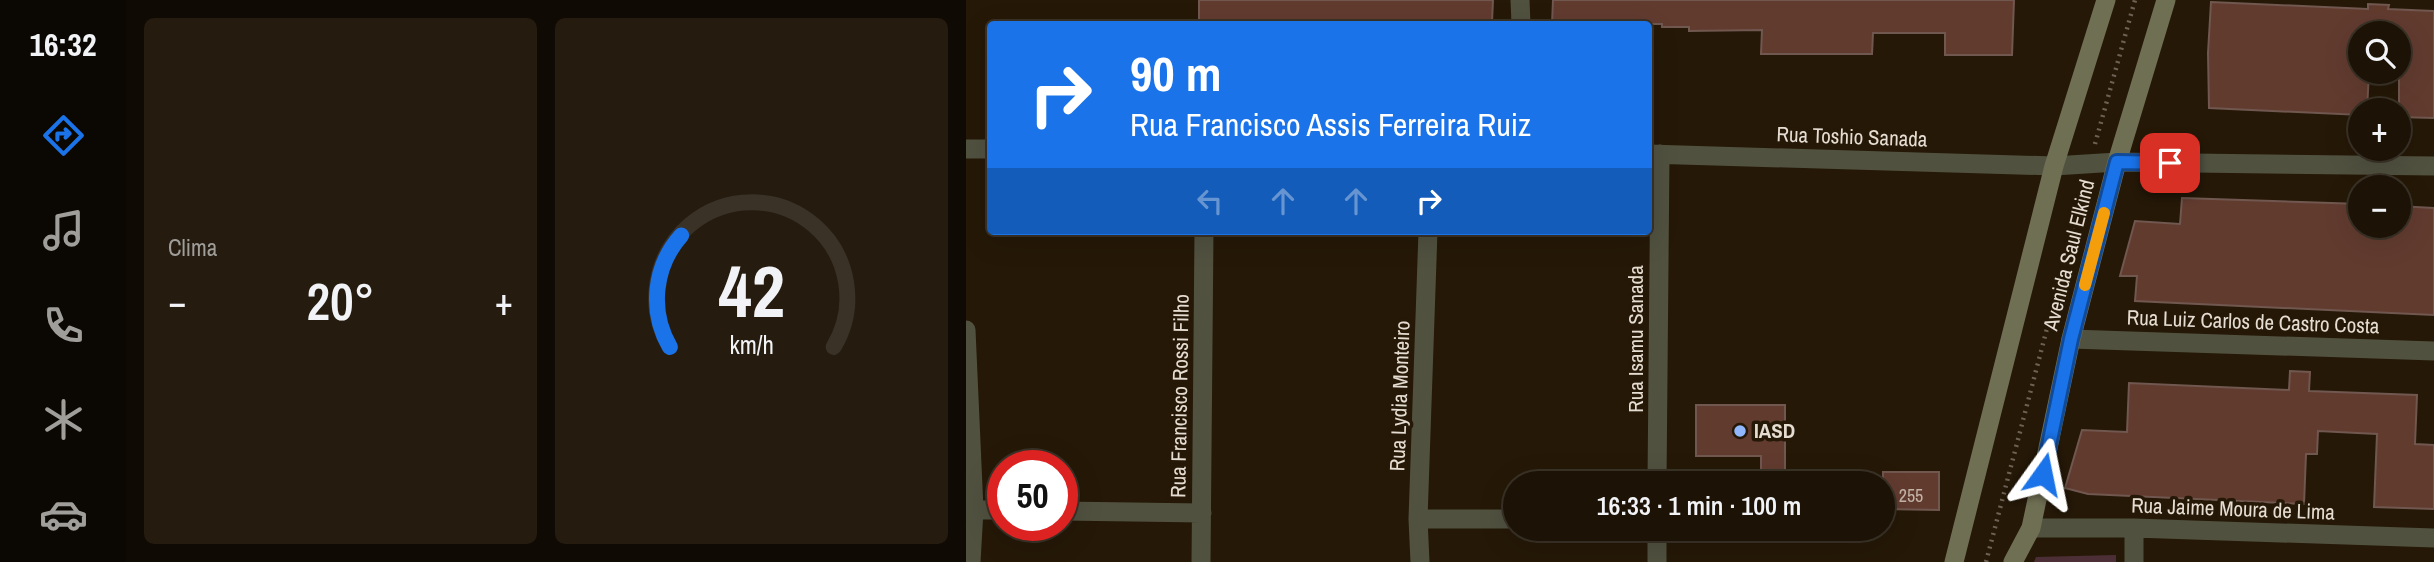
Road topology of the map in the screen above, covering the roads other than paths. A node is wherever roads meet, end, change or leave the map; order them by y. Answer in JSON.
{"nodes":[{"id":1,"x":1520,"y":0,"type":"edge"},
{"id":2,"x":2106,"y":0,"type":"edge"},
{"id":3,"x":2166,"y":0,"type":"edge"},
{"id":4,"x":1521,"y":21,"type":"edge"},
{"id":5,"x":966,"y":149,"type":"edge"},
{"id":6,"x":987,"y":149,"type":"edge"},
{"id":7,"x":1654,"y":154,"type":"edge"},
{"id":8,"x":2117,"y":162,"type":"junction"},
{"id":9,"x":2054,"y":166,"type":"junction"},
{"id":10,"x":2434,"y":166,"type":"edge"},
{"id":11,"x":1204,"y":235,"type":"edge"},
{"id":12,"x":1428,"y":235,"type":"edge"},
{"id":13,"x":966,"y":330,"type":"edge"},
{"id":14,"x":2071,"y":339,"type":"junction"},
{"id":15,"x":2434,"y":351,"type":"edge"},
{"id":16,"x":1657,"y":471,"type":"edge"},
{"id":17,"x":974,"y":510,"type":"junction"},
{"id":18,"x":987,"y":510,"type":"edge"},
{"id":19,"x":1078,"y":511,"type":"edge"},
{"id":20,"x":1202,"y":513,"type":"junction"},
{"id":21,"x":1418,"y":519,"type":"junction"},
{"id":22,"x":1503,"y":519,"type":"edge"},
{"id":23,"x":2031,"y":528,"type":"junction"},
{"id":24,"x":2134,"y":528,"type":"junction"},
{"id":25,"x":2434,"y":538,"type":"edge"},
{"id":26,"x":1657,"y":541,"type":"edge"},
{"id":27,"x":971,"y":562,"type":"edge"},
{"id":28,"x":1201,"y":562,"type":"edge"},
{"id":29,"x":1420,"y":562,"type":"edge"},
{"id":30,"x":1657,"y":562,"type":"edge"},
{"id":31,"x":1954,"y":562,"type":"edge"},
{"id":32,"x":2013,"y":562,"type":"edge"},
{"id":33,"x":2134,"y":562,"type":"edge"}],
"edges":[{"from":1,"to":4,"type":"street"},
{"from":2,"to":9,"type":"main road","name":"Avenida Saul Elkind"},
{"from":3,"to":8,"type":"main road","name":"Avenida Saul Elkind"},
{"from":5,"to":6,"type":"street"},
{"from":7,"to":9,"type":"street","name":"Rua Toshio Sanada"},
{"from":7,"to":16,"type":"street","name":"Rua Isamu Sanada"},
{"from":8,"to":9,"type":"street","name":"Rua Toshio Sanada"},
{"from":8,"to":10,"type":"street","name":"Rua Toshio Sanada"},
{"from":8,"to":14,"type":"main road","name":"Avenida Saul Elkind"},
{"from":9,"to":31,"type":"main road","name":"Avenida Saul Elkind"},
{"from":11,"to":20,"type":"street","name":"Rua Francisco Rossi Filho"},
{"from":12,"to":21,"type":"street","name":"Rua Lydia Monteiro"},
{"from":13,"to":17,"type":"street"},
{"from":14,"to":15,"type":"street","name":"Rua Luiz Carlos de Castro Costa"},
{"from":14,"to":23,"type":"main road","name":"Avenida Saul Elkind"},
{"from":17,"to":18,"type":"street"},
{"from":17,"to":27,"type":"street"},
{"from":19,"to":20,"type":"street"},
{"from":20,"to":28,"type":"street","name":"Rua Francisco Rossi Filho"},
{"from":21,"to":22,"type":"street"},
{"from":21,"to":29,"type":"street","name":"Rua Lydia Monteiro"},
{"from":23,"to":24,"type":"street","name":"Rua Jaime Moura de Lima"},
{"from":23,"to":32,"type":"main road","name":"Avenida Saul Elkind"},
{"from":24,"to":25,"type":"street","name":"Rua Jaime Moura de Lima"},
{"from":24,"to":33,"type":"street"},
{"from":26,"to":30,"type":"street"}]}
